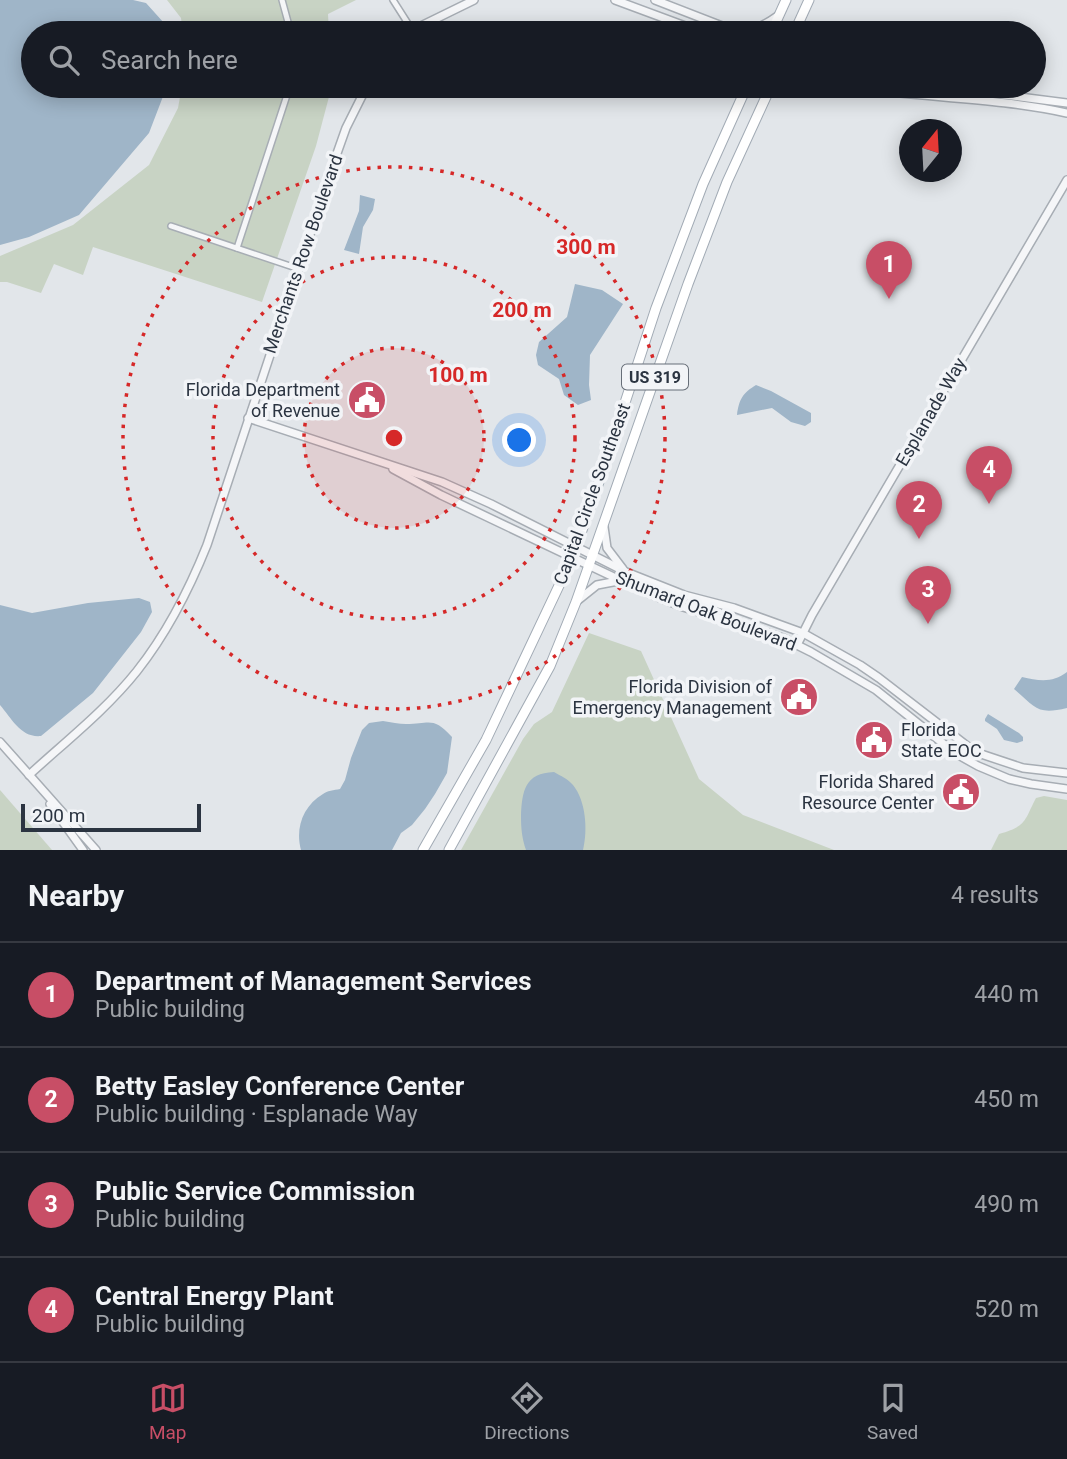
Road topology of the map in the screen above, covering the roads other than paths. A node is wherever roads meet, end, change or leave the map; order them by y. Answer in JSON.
{"nodes":[{"id":1,"x":282,"y":0,"type":"edge"},
{"id":2,"x":393,"y":0,"type":"edge"},
{"id":3,"x":474,"y":0,"type":"edge"},
{"id":4,"x":615,"y":0,"type":"edge"},
{"id":5,"x":655,"y":0,"type":"edge"},
{"id":6,"x":786,"y":0,"type":"edge"},
{"id":7,"x":809,"y":0,"type":"edge"},
{"id":8,"x":779,"y":15,"type":"junction"},
{"id":9,"x":288,"y":21,"type":"edge"},
{"id":10,"x":406,"y":21,"type":"edge"},
{"id":11,"x":431,"y":21,"type":"edge"},
{"id":12,"x":672,"y":21,"type":"edge"},
{"id":13,"x":710,"y":21,"type":"edge"},
{"id":14,"x":769,"y":21,"type":"edge"},
{"id":15,"x":776,"y":21,"type":"edge"},
{"id":16,"x":799,"y":21,"type":"edge"},
{"id":17,"x":287,"y":98,"type":"edge"},
{"id":18,"x":362,"y":98,"type":"edge"},
{"id":19,"x":741,"y":98,"type":"edge"},
{"id":20,"x":767,"y":98,"type":"edge"},
{"id":21,"x":972,"y":98,"type":"edge"},
{"id":22,"x":1028,"y":98,"type":"edge"},
{"id":23,"x":1067,"y":103,"type":"edge"},
{"id":24,"x":1067,"y":113,"type":"edge"},
{"id":25,"x":1067,"y":180,"type":"edge"},
{"id":26,"x":171,"y":226,"type":"dead end"},
{"id":27,"x":237,"y":248,"type":"junction"},
{"id":28,"x":299,"y":269,"type":"junction"},
{"id":29,"x":248,"y":418,"type":"junction"},
{"id":30,"x":373,"y":459,"type":"junction"},
{"id":31,"x":604,"y":523,"type":"junction"},
{"id":32,"x":575,"y":552,"type":"junction"},
{"id":33,"x":590,"y":560,"type":"junction"},
{"id":34,"x":626,"y":572,"type":"junction"},
{"id":35,"x":620,"y":580,"type":"junction"},
{"id":36,"x":576,"y":602,"type":"junction"},
{"id":37,"x":734,"y":608,"type":"junction"},
{"id":38,"x":731,"y":622,"type":"junction"},
{"id":39,"x":803,"y":633,"type":"junction"},
{"id":40,"x":797,"y":645,"type":"junction"},
{"id":41,"x":0,"y":743,"type":"edge"},
{"id":42,"x":1067,"y":773,"type":"edge"},
{"id":43,"x":29,"y":775,"type":"junction"},
{"id":44,"x":1067,"y":789,"type":"edge"},
{"id":45,"x":83,"y":850,"type":"edge"},
{"id":46,"x":96,"y":850,"type":"edge"},
{"id":47,"x":423,"y":850,"type":"edge"},
{"id":48,"x":449,"y":850,"type":"edge"}],
"edges":[{"from":1,"to":9,"type":"street"},
{"from":2,"to":10,"type":"street"},
{"from":3,"to":11,"type":"street"},
{"from":4,"to":12,"type":"street"},
{"from":5,"to":13,"type":"street"},
{"from":6,"to":8,"type":"main road"},
{"from":7,"to":16,"type":"main road"},
{"from":8,"to":14,"type":"street"},
{"from":8,"to":15,"type":"main road"},
{"from":17,"to":27,"type":"street"},
{"from":18,"to":28,"type":"street","name":"Merchants Row Boulevard"},
{"from":19,"to":32,"type":"main road","name":"Capital Circle Southeast","number":"US 319"},
{"from":20,"to":31,"type":"main road","name":"Capital Circle Southeast","number":"US 319"},
{"from":21,"to":24,"type":"street"},
{"from":22,"to":23,"type":"street"},
{"from":25,"to":39,"type":"street","name":"Esplanade Way"},
{"from":26,"to":27,"type":"street"},
{"from":27,"to":28,"type":"street"},
{"from":28,"to":29,"type":"street","name":"Merchants Row Boulevard"},
{"from":29,"to":30,"type":"street","name":"Shumard Oak Boulevard"},
{"from":29,"to":43,"type":"street","name":"Merchants Row Boulevard"},
{"from":30,"to":32,"type":"street","name":"Shumard Oak Boulevard"},
{"from":30,"to":32,"type":"street","name":"Shumard Oak Boulevard"},
{"from":31,"to":33,"type":"main road","name":"Capital Circle Southeast","number":"US 319"},
{"from":31,"to":34,"type":"street"},
{"from":32,"to":33,"type":"street","name":"Shumard Oak Boulevard"},
{"from":32,"to":47,"type":"main road","name":"Capital Circle Southeast","number":"US 319"},
{"from":33,"to":34,"type":"street","name":"Shumard Oak Boulevard"},
{"from":33,"to":35,"type":"street","name":"Shumard Oak Boulevard"},
{"from":33,"to":36,"type":"main road","name":"Capital Circle Southeast","number":"US 319"},
{"from":34,"to":37,"type":"street","name":"Shumard Oak Boulevard"},
{"from":35,"to":36,"type":"street"},
{"from":35,"to":38,"type":"street","name":"Shumard Oak Boulevard"},
{"from":36,"to":48,"type":"main road","name":"Capital Circle Southeast","number":"US 319"},
{"from":37,"to":38,"type":"street"},
{"from":37,"to":39,"type":"street","name":"Shumard Oak Boulevard"},
{"from":38,"to":40,"type":"street","name":"Shumard Oak Boulevard"},
{"from":39,"to":40,"type":"street","name":"Esplanade Way"},
{"from":39,"to":42,"type":"street","name":"Shumard Oak Boulevard"},
{"from":40,"to":44,"type":"street","name":"Shumard Oak Boulevard"},
{"from":41,"to":43,"type":"street"},
{"from":43,"to":45,"type":"street"},
{"from":43,"to":46,"type":"street"}]}
